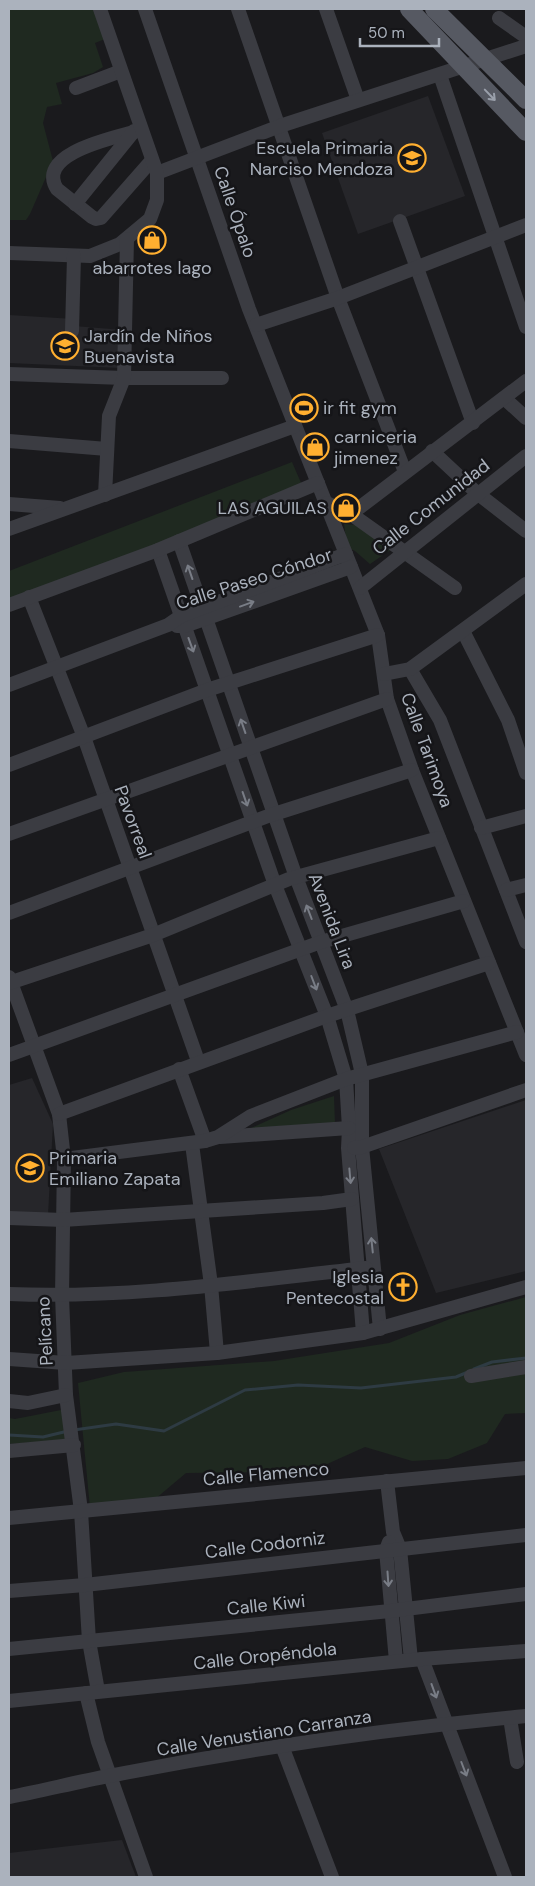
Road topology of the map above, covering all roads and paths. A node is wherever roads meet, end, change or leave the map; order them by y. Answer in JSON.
{"nodes":[{"id":1,"x":100,"y":9,"type":"edge"},
{"id":2,"x":145,"y":9,"type":"edge"},
{"id":3,"x":238,"y":9,"type":"edge"},
{"id":4,"x":326,"y":9,"type":"edge"},
{"id":5,"x":408,"y":9,"type":"edge"},
{"id":6,"x":434,"y":9,"type":"edge"},
{"id":7,"x":499,"y":18,"type":"dead end"},
{"id":8,"x":526,"y":37,"type":"edge"},
{"id":9,"x":526,"y":46,"type":"edge"},
{"id":10,"x":484,"y":59,"type":"junction"},
{"id":11,"x":463,"y":66,"type":"junction"},
{"id":12,"x":121,"y":70,"type":"junction"},
{"id":13,"x":440,"y":75,"type":"junction"},
{"id":14,"x":76,"y":88,"type":"dead end"},
{"id":15,"x":358,"y":100,"type":"junction"},
{"id":16,"x":526,"y":100,"type":"edge"},
{"id":17,"x":280,"y":126,"type":"junction"},
{"id":18,"x":138,"y":130,"type":"junction"},
{"id":19,"x":526,"y":132,"type":"edge"},
{"id":20,"x":197,"y":159,"type":"junction"},
{"id":21,"x":152,"y":160,"type":"junction"},
{"id":22,"x":157,"y":173,"type":"junction"},
{"id":23,"x":74,"y":204,"type":"junction"},
{"id":24,"x":400,"y":222,"type":"dead end"},
{"id":25,"x":526,"y":225,"type":"edge"},
{"id":26,"x":496,"y":238,"type":"junction"},
{"id":27,"x":127,"y":239,"type":"junction"},
{"id":28,"x":9,"y":253,"type":"edge"},
{"id":29,"x":74,"y":256,"type":"junction"},
{"id":30,"x":416,"y":268,"type":"junction"},
{"id":31,"x":338,"y":298,"type":"junction"},
{"id":32,"x":256,"y":325,"type":"junction"},
{"id":33,"x":526,"y":327,"type":"edge"},
{"id":34,"x":72,"y":331,"type":"dead end"},
{"id":35,"x":9,"y":374,"type":"edge"},
{"id":36,"x":124,"y":378,"type":"junction"},
{"id":37,"x":222,"y":378,"type":"dead end"},
{"id":38,"x":526,"y":381,"type":"edge"},
{"id":39,"x":504,"y":398,"type":"junction"},
{"id":40,"x":526,"y":418,"type":"edge"},
{"id":41,"x":473,"y":423,"type":"junction"},
{"id":42,"x":295,"y":426,"type":"junction"},
{"id":43,"x":9,"y":441,"type":"edge"},
{"id":44,"x":106,"y":448,"type":"junction"},
{"id":45,"x":432,"y":451,"type":"junction"},
{"id":46,"x":526,"y":456,"type":"edge"},
{"id":47,"x":405,"y":472,"type":"junction"},
{"id":48,"x":318,"y":483,"type":"junction"},
{"id":49,"x":477,"y":493,"type":"junction"},
{"id":50,"x":105,"y":495,"type":"junction"},
{"id":51,"x":327,"y":503,"type":"junction"},
{"id":52,"x":9,"y":504,"type":"edge"},
{"id":53,"x":67,"y":508,"type":"junction"},
{"id":54,"x":351,"y":514,"type":"junction"},
{"id":55,"x":9,"y":529,"type":"edge"},
{"id":56,"x":526,"y":531,"type":"edge"},
{"id":57,"x":179,"y":541,"type":"junction"},
{"id":58,"x":158,"y":550,"type":"junction"},
{"id":59,"x":403,"y":552,"type":"junction"},
{"id":60,"x":346,"y":554,"type":"junction"},
{"id":61,"x":351,"y":567,"type":"junction"},
{"id":62,"x":360,"y":588,"type":"junction"},
{"id":63,"x":455,"y":588,"type":"dead end"},
{"id":64,"x":524,"y":590,"type":"edge"},
{"id":65,"x":29,"y":597,"type":"junction"},
{"id":66,"x":9,"y":605,"type":"edge"},
{"id":67,"x":204,"y":613,"type":"junction"},
{"id":68,"x":183,"y":621,"type":"junction"},
{"id":69,"x":463,"y":631,"type":"junction"},
{"id":70,"x":378,"y":635,"type":"junction"},
{"id":71,"x":58,"y":668,"type":"junction"},
{"id":72,"x":410,"y":669,"type":"junction"},
{"id":73,"x":384,"y":674,"type":"junction"},
{"id":74,"x":228,"y":683,"type":"junction"},
{"id":75,"x":9,"y":684,"type":"edge"},
{"id":76,"x":207,"y":690,"type":"junction"},
{"id":77,"x":387,"y":699,"type":"junction"},
{"id":78,"x":84,"y":737,"type":"junction"},
{"id":79,"x":251,"y":747,"type":"junction"},
{"id":80,"x":230,"y":755,"type":"junction"},
{"id":81,"x":9,"y":765,"type":"edge"},
{"id":82,"x":412,"y":770,"type":"junction"},
{"id":83,"x":526,"y":773,"type":"edge"},
{"id":84,"x":104,"y":801,"type":"junction"},
{"id":85,"x":274,"y":814,"type":"junction"},
{"id":86,"x":526,"y":816,"type":"edge"},
{"id":87,"x":253,"y":823,"type":"junction"},
{"id":88,"x":481,"y":828,"type":"junction"},
{"id":89,"x":9,"y":834,"type":"edge"},
{"id":90,"x":439,"y":838,"type":"junction"},
{"id":91,"x":130,"y":868,"type":"junction"},
{"id":92,"x":296,"y":877,"type":"junction"},
{"id":93,"x":275,"y":885,"type":"junction"},
{"id":94,"x":526,"y":885,"type":"edge"},
{"id":95,"x":506,"y":890,"type":"junction"},
{"id":96,"x":464,"y":901,"type":"junction"},
{"id":97,"x":9,"y":912,"type":"edge"},
{"id":98,"x":153,"y":935,"type":"junction"},
{"id":99,"x":321,"y":942,"type":"junction"},
{"id":100,"x":526,"y":942,"type":"edge"},
{"id":101,"x":302,"y":950,"type":"junction"},
{"id":102,"x":489,"y":963,"type":"junction"},
{"id":103,"x":9,"y":980,"type":"edge"},
{"id":104,"x":174,"y":995,"type":"junction"},
{"id":105,"x":346,"y":1010,"type":"junction"},
{"id":106,"x":327,"y":1016,"type":"junction"},
{"id":107,"x":517,"y":1032,"type":"junction"},
{"id":108,"x":35,"y":1046,"type":"junction"},
{"id":109,"x":9,"y":1055,"type":"edge"},
{"id":110,"x":526,"y":1055,"type":"edge"},
{"id":111,"x":198,"y":1062,"type":"junction"},
{"id":112,"x":179,"y":1069,"type":"junction"},
{"id":113,"x":362,"y":1074,"type":"junction"},
{"id":114,"x":346,"y":1079,"type":"junction"},
{"id":115,"x":526,"y":1090,"type":"edge"},
{"id":116,"x":59,"y":1114,"type":"junction"},
{"id":117,"x":349,"y":1128,"type":"junction"},
{"id":118,"x":205,"y":1141,"type":"junction"},
{"id":119,"x":355,"y":1148,"type":"junction"},
{"id":120,"x":64,"y":1159,"type":"junction"},
{"id":121,"x":352,"y":1198,"type":"junction"},
{"id":122,"x":201,"y":1211,"type":"junction"},
{"id":123,"x":9,"y":1218,"type":"edge"},
{"id":124,"x":63,"y":1220,"type":"junction"},
{"id":125,"x":375,"y":1267,"type":"junction"},
{"id":126,"x":358,"y":1269,"type":"junction"},
{"id":127,"x":211,"y":1285,"type":"junction"},
{"id":128,"x":526,"y":1287,"type":"edge"},
{"id":129,"x":9,"y":1294,"type":"edge"},
{"id":130,"x":62,"y":1296,"type":"junction"},
{"id":131,"x":380,"y":1329,"type":"junction"},
{"id":132,"x":363,"y":1333,"type":"junction"},
{"id":133,"x":217,"y":1353,"type":"junction"},
{"id":134,"x":9,"y":1359,"type":"edge"},
{"id":135,"x":66,"y":1363,"type":"junction"},
{"id":136,"x":526,"y":1368,"type":"edge"},
{"id":137,"x":471,"y":1376,"type":"dead end"},
{"id":138,"x":66,"y":1395,"type":"junction"},
{"id":139,"x":9,"y":1401,"type":"edge"},
{"id":140,"x":73,"y":1439,"type":"junction"},
{"id":141,"x":9,"y":1451,"type":"edge"},
{"id":142,"x":526,"y":1468,"type":"edge"},
{"id":143,"x":387,"y":1481,"type":"junction"},
{"id":144,"x":81,"y":1511,"type":"junction"},
{"id":145,"x":9,"y":1518,"type":"edge"},
{"id":146,"x":393,"y":1532,"type":"junction"},
{"id":147,"x":526,"y":1535,"type":"edge"},
{"id":148,"x":400,"y":1549,"type":"junction"},
{"id":149,"x":386,"y":1550,"type":"junction"},
{"id":150,"x":86,"y":1585,"type":"junction"},
{"id":151,"x":9,"y":1591,"type":"edge"},
{"id":152,"x":526,"y":1594,"type":"edge"},
{"id":153,"x":406,"y":1609,"type":"junction"},
{"id":154,"x":390,"y":1611,"type":"junction"},
{"id":155,"x":89,"y":1641,"type":"junction"},
{"id":156,"x":9,"y":1650,"type":"edge"},
{"id":157,"x":526,"y":1651,"type":"edge"},
{"id":158,"x":417,"y":1660,"type":"junction"},
{"id":159,"x":396,"y":1661,"type":"junction"},
{"id":160,"x":92,"y":1692,"type":"junction"},
{"id":161,"x":9,"y":1701,"type":"edge"},
{"id":162,"x":526,"y":1716,"type":"edge"},
{"id":163,"x":510,"y":1718,"type":"junction"},
{"id":164,"x":446,"y":1724,"type":"junction"},
{"id":165,"x":282,"y":1746,"type":"junction"},
{"id":166,"x":517,"y":1762,"type":"dead end"},
{"id":167,"x":109,"y":1776,"type":"junction"},
{"id":168,"x":9,"y":1797,"type":"edge"},
{"id":169,"x":146,"y":1877,"type":"edge"},
{"id":170,"x":332,"y":1877,"type":"edge"},
{"id":171,"x":505,"y":1877,"type":"edge"}],
"edges":[{"from":1,"to":12,"type":"street"},
{"from":2,"to":20,"type":"street","name":"Calle Ópalo"},
{"from":3,"to":17,"type":"street"},
{"from":4,"to":15,"type":"street"},
{"from":5,"to":11,"type":"main road"},
{"from":6,"to":10,"type":"main road"},
{"from":7,"to":8,"type":"street"},
{"from":9,"to":10,"type":"street"},
{"from":10,"to":11,"type":"street"},
{"from":10,"to":16,"type":"main road"},
{"from":11,"to":13,"type":"street"},
{"from":11,"to":19,"type":"main road","one_way":true},
{"from":12,"to":14,"type":"street"},
{"from":12,"to":18,"type":"street"},
{"from":13,"to":15,"type":"street"},
{"from":13,"to":26,"type":"street"},
{"from":15,"to":17,"type":"street"},
{"from":17,"to":20,"type":"street"},
{"from":17,"to":31,"type":"street"},
{"from":18,"to":21,"type":"street"},
{"from":18,"to":23,"type":"street"},
{"from":18,"to":23,"type":"street"},
{"from":20,"to":22,"type":"street"},
{"from":20,"to":32,"type":"street","name":"Calle Ópalo"},
{"from":21,"to":22,"type":"street"},
{"from":21,"to":23,"type":"street"},
{"from":22,"to":27,"type":"street"},
{"from":24,"to":30,"type":"street"},
{"from":25,"to":26,"type":"street"},
{"from":26,"to":30,"type":"street"},
{"from":26,"to":33,"type":"street"},
{"from":27,"to":29,"type":"street"},
{"from":27,"to":36,"type":"street"},
{"from":28,"to":29,"type":"street"},
{"from":29,"to":34,"type":"street"},
{"from":30,"to":31,"type":"street"},
{"from":30,"to":41,"type":"street"},
{"from":31,"to":32,"type":"street"},
{"from":31,"to":47,"type":"street"},
{"from":32,"to":42,"type":"street","name":"Calle Ópalo"},
{"from":35,"to":36,"type":"street"},
{"from":36,"to":37,"type":"street"},
{"from":36,"to":44,"type":"street"},
{"from":38,"to":39,"type":"street"},
{"from":39,"to":40,"type":"street"},
{"from":39,"to":41,"type":"street"},
{"from":41,"to":45,"type":"street"},
{"from":42,"to":48,"type":"street","name":"Calle Tarimoya"},
{"from":42,"to":50,"type":"street"},
{"from":43,"to":44,"type":"street"},
{"from":44,"to":50,"type":"street"},
{"from":45,"to":47,"type":"street"},
{"from":45,"to":49,"type":"street"},
{"from":46,"to":49,"type":"street","name":"Calle Comunidad"},
{"from":47,"to":54,"type":"street"},
{"from":48,"to":51,"type":"street","name":"Calle Tarimoya"},
{"from":48,"to":57,"type":"street"},
{"from":49,"to":56,"type":"street"},
{"from":49,"to":59,"type":"street","name":"Calle Comunidad"},
{"from":50,"to":53,"type":"street"},
{"from":51,"to":54,"type":"street"},
{"from":51,"to":60,"type":"street","name":"Calle Tarimoya"},
{"from":52,"to":53,"type":"street"},
{"from":53,"to":55,"type":"street"},
{"from":54,"to":59,"type":"street"},
{"from":57,"to":58,"type":"street"},
{"from":67,"to":57,"type":"street","name":"Avenida Lira","one_way":true},
{"from":58,"to":65,"type":"street"},
{"from":58,"to":68,"type":"street","name":"Avenida Lira"},
{"from":59,"to":62,"type":"street","name":"Calle Comunidad"},
{"from":59,"to":63,"type":"street"},
{"from":60,"to":61,"type":"street","name":"Calle Tarimoya"},
{"from":60,"to":67,"type":"street","name":"Calle Paseo Cóndor"},
{"from":61,"to":62,"type":"street","name":"Calle Tarimoya"},
{"from":67,"to":61,"type":"street","name":"Calle Paseo Cóndor","one_way":true},
{"from":62,"to":70,"type":"street","name":"Calle Tarimoya"},
{"from":64,"to":69,"type":"street"},
{"from":65,"to":66,"type":"street"},
{"from":65,"to":71,"type":"street","name":"Pavorreal"},
{"from":67,"to":68,"type":"street","name":"Calle Paseo Cóndor"},
{"from":67,"to":74,"type":"street","name":"Avenida Lira"},
{"from":68,"to":71,"type":"street","name":"Calle Paseo Cóndor"},
{"from":68,"to":76,"type":"street","name":"Avenida Lira","one_way":true},
{"from":69,"to":72,"type":"street"},
{"from":69,"to":83,"type":"street"},
{"from":70,"to":73,"type":"street","name":"Calle Tarimoya"},
{"from":70,"to":74,"type":"street"},
{"from":71,"to":75,"type":"street","name":"Calle Paseo Cóndor"},
{"from":71,"to":78,"type":"street","name":"Pavorreal"},
{"from":72,"to":73,"type":"street"},
{"from":72,"to":88,"type":"street"},
{"from":73,"to":77,"type":"street","name":"Calle Tarimoya"},
{"from":74,"to":76,"type":"street"},
{"from":79,"to":74,"type":"street","name":"Avenida Lira","one_way":true},
{"from":76,"to":78,"type":"street"},
{"from":76,"to":80,"type":"street","name":"Avenida Lira"},
{"from":77,"to":79,"type":"street"},
{"from":77,"to":82,"type":"street","name":"Calle Tarimoya"},
{"from":78,"to":81,"type":"street"},
{"from":78,"to":84,"type":"street","name":"Pavorreal"},
{"from":79,"to":80,"type":"street"},
{"from":79,"to":85,"type":"street","name":"Avenida Lira"},
{"from":80,"to":84,"type":"street"},
{"from":80,"to":87,"type":"street","name":"Avenida Lira","one_way":true},
{"from":82,"to":85,"type":"street"},
{"from":82,"to":90,"type":"street","name":"Calle Tarimoya"},
{"from":84,"to":89,"type":"street"},
{"from":84,"to":91,"type":"street","name":"Pavorreal"},
{"from":85,"to":87,"type":"street"},
{"from":85,"to":92,"type":"street","name":"Avenida Lira"},
{"from":86,"to":88,"type":"street"},
{"from":87,"to":91,"type":"street"},
{"from":87,"to":93,"type":"street","name":"Avenida Lira"},
{"from":88,"to":95,"type":"street"},
{"from":90,"to":92,"type":"street"},
{"from":90,"to":96,"type":"street","name":"Calle Tarimoya"},
{"from":91,"to":97,"type":"street"},
{"from":91,"to":98,"type":"street","name":"Pavorreal"},
{"from":92,"to":93,"type":"street"},
{"from":99,"to":92,"type":"street","name":"Avenida Lira","one_way":true},
{"from":93,"to":98,"type":"street"},
{"from":93,"to":101,"type":"street","name":"Avenida Lira"},
{"from":94,"to":95,"type":"street"},
{"from":95,"to":100,"type":"street"},
{"from":96,"to":99,"type":"street"},
{"from":96,"to":102,"type":"street","name":"Calle Tarimoya"},
{"from":98,"to":103,"type":"street"},
{"from":98,"to":104,"type":"street","name":"Pavorreal"},
{"from":99,"to":101,"type":"street"},
{"from":99,"to":105,"type":"street","name":"Avenida Lira"},
{"from":101,"to":104,"type":"street"},
{"from":101,"to":106,"type":"street","name":"Avenida Lira","one_way":true},
{"from":102,"to":105,"type":"street"},
{"from":102,"to":107,"type":"street","name":"Calle Tarimoya"},
{"from":103,"to":108,"type":"street","name":"Pelícano"},
{"from":104,"to":108,"type":"street"},
{"from":104,"to":111,"type":"street","name":"Pavorreal"},
{"from":105,"to":106,"type":"street"},
{"from":105,"to":113,"type":"street","name":"Avenida Lira"},
{"from":106,"to":111,"type":"street"},
{"from":106,"to":114,"type":"street","name":"Avenida Lira"},
{"from":107,"to":110,"type":"street","name":"Calle Tarimoya"},
{"from":107,"to":113,"type":"street"},
{"from":108,"to":109,"type":"street"},
{"from":108,"to":116,"type":"street","name":"Pelícano"},
{"from":111,"to":112,"type":"street"},
{"from":112,"to":116,"type":"street"},
{"from":112,"to":118,"type":"street"},
{"from":113,"to":114,"type":"street"},
{"from":113,"to":119,"type":"street","name":"Avenida Lira"},
{"from":114,"to":117,"type":"street","name":"Avenida Lira"},
{"from":114,"to":118,"type":"street"},
{"from":115,"to":119,"type":"street"},
{"from":116,"to":120,"type":"street","name":"Pelícano"},
{"from":117,"to":118,"type":"street"},
{"from":117,"to":119,"type":"street","name":"Avenida Lira"},
{"from":118,"to":120,"type":"street"},
{"from":118,"to":122,"type":"street"},
{"from":119,"to":121,"type":"street","name":"Avenida Lira","one_way":true},
{"from":125,"to":119,"type":"street","name":"Avenida Lira","one_way":true},
{"from":120,"to":124,"type":"street","name":"Pelícano"},
{"from":121,"to":122,"type":"street"},
{"from":121,"to":126,"type":"street","name":"Avenida Lira"},
{"from":122,"to":124,"type":"street"},
{"from":122,"to":127,"type":"street"},
{"from":123,"to":124,"type":"street"},
{"from":124,"to":130,"type":"street","name":"Pelícano"},
{"from":125,"to":126,"type":"street"},
{"from":125,"to":131,"type":"street","name":"Avenida Lira"},
{"from":126,"to":127,"type":"street"},
{"from":126,"to":132,"type":"street","name":"Avenida Lira"},
{"from":127,"to":130,"type":"street"},
{"from":127,"to":133,"type":"street"},
{"from":128,"to":131,"type":"street"},
{"from":129,"to":130,"type":"street"},
{"from":130,"to":135,"type":"street","name":"Pelícano"},
{"from":131,"to":132,"type":"street"},
{"from":132,"to":133,"type":"street"},
{"from":133,"to":135,"type":"street"},
{"from":134,"to":135,"type":"street"},
{"from":135,"to":138,"type":"street","name":"Pelícano"},
{"from":136,"to":137,"type":"street"},
{"from":138,"to":139,"type":"street"},
{"from":138,"to":140,"type":"street","name":"Pelícano"},
{"from":140,"to":141,"type":"street"},
{"from":140,"to":144,"type":"street","name":"Pelícano"},
{"from":142,"to":143,"type":"street","name":"Calle Flamenco"},
{"from":143,"to":144,"type":"street","name":"Calle Flamenco"},
{"from":143,"to":146,"type":"street"},
{"from":144,"to":145,"type":"street","name":"Calle Flamenco"},
{"from":144,"to":150,"type":"street","name":"Pelícano"},
{"from":146,"to":148,"type":"street"},
{"from":146,"to":149,"type":"street"},
{"from":147,"to":148,"type":"street","name":"Calle Codorniz"},
{"from":148,"to":149,"type":"street","name":"Calle Codorniz"},
{"from":148,"to":153,"type":"street"},
{"from":149,"to":150,"type":"street","name":"Calle Codorniz"},
{"from":149,"to":154,"type":"street","one_way":true},
{"from":150,"to":151,"type":"street","name":"Calle Codorniz"},
{"from":150,"to":155,"type":"street","name":"Pelícano"},
{"from":152,"to":153,"type":"street","name":"Calle Kiwi"},
{"from":153,"to":154,"type":"street","name":"Calle Kiwi"},
{"from":153,"to":158,"type":"street"},
{"from":154,"to":155,"type":"street","name":"Calle Kiwi"},
{"from":154,"to":159,"type":"street"},
{"from":155,"to":156,"type":"street","name":"Calle Kiwi"},
{"from":155,"to":160,"type":"street","name":"Pelícano"},
{"from":157,"to":158,"type":"street","name":"Calle Oropéndola"},
{"from":158,"to":159,"type":"street","name":"Calle Oropéndola"},
{"from":158,"to":164,"type":"street","one_way":true},
{"from":159,"to":160,"type":"street","name":"Calle Oropéndola"},
{"from":160,"to":161,"type":"street","name":"Calle Oropéndola"},
{"from":160,"to":167,"type":"street","name":"Pelícano"},
{"from":162,"to":163,"type":"street","name":"Calle Venustiano Carranza"},
{"from":163,"to":164,"type":"street","name":"Calle Venustiano Carranza"},
{"from":163,"to":166,"type":"street"},
{"from":164,"to":165,"type":"street","name":"Calle Venustiano Carranza"},
{"from":164,"to":171,"type":"street","one_way":true},
{"from":165,"to":167,"type":"street","name":"Calle Venustiano Carranza"},
{"from":165,"to":170,"type":"street"},
{"from":167,"to":168,"type":"street","name":"Calle Venustiano Carranza"},
{"from":167,"to":169,"type":"street","name":"Pelícano"}]}
